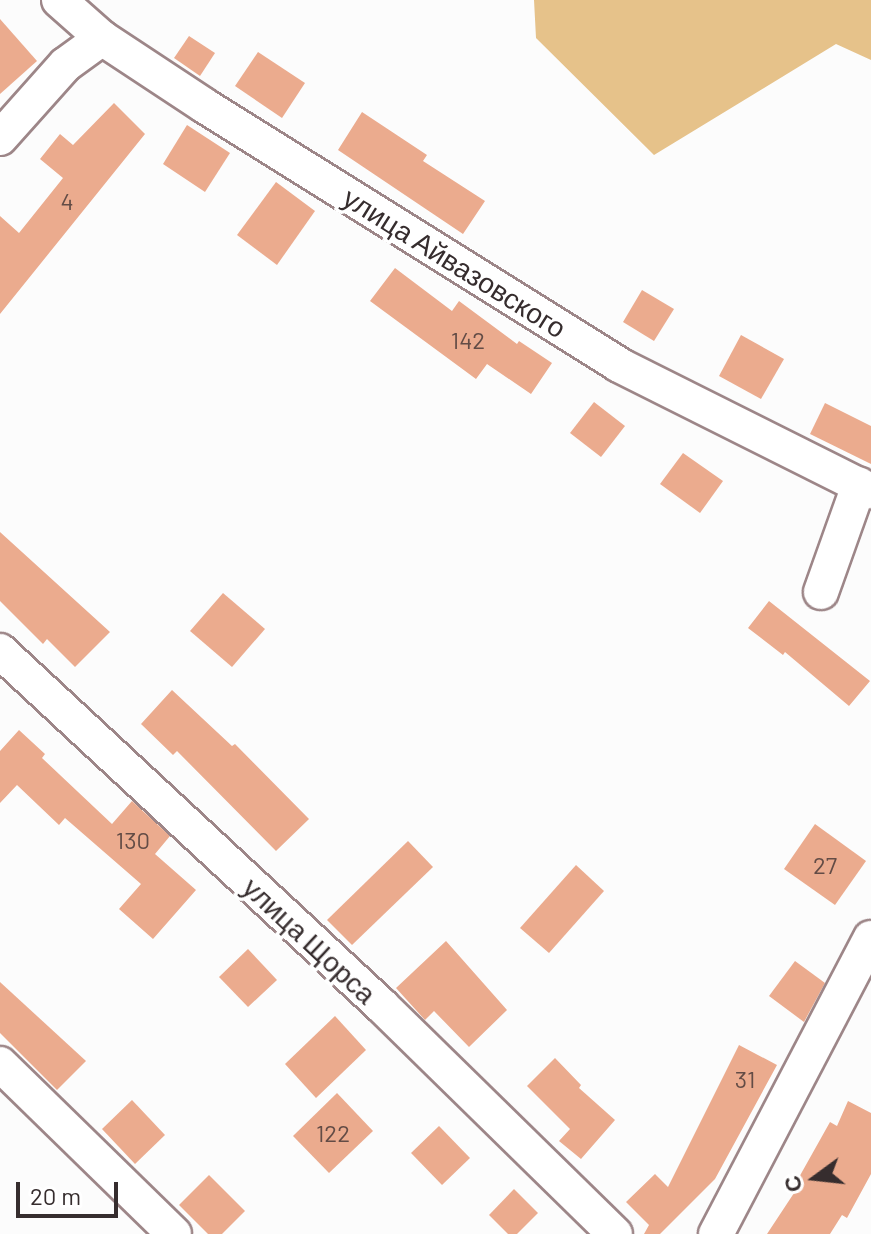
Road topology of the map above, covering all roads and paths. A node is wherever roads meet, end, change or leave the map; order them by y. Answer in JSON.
{"nodes":[{"id":1,"x":59,"y":0,"type":"edge"},
{"id":2,"x":102,"y":38,"type":"junction"},
{"id":3,"x":0,"y":138,"type":"edge"},
{"id":4,"x":865,"y":488,"type":"edge"},
{"id":5,"x":821,"y":592,"type":"dead end"},
{"id":6,"x":0,"y":651,"type":"edge"},
{"id":7,"x":871,"y":938,"type":"edge"},
{"id":8,"x":0,"y":1064,"type":"edge"},
{"id":9,"x":174,"y":1234,"type":"edge"},
{"id":10,"x":615,"y":1234,"type":"edge"},
{"id":11,"x":716,"y":1234,"type":"edge"}],
"edges":[{"from":1,"to":2,"type":"street","name":"улица Айвазовского"},
{"from":2,"to":3,"type":"street"},
{"from":2,"to":4,"type":"street","name":"улица Айвазовского"},
{"from":4,"to":5,"type":"street"},
{"from":6,"to":10,"type":"street","name":"улица Щорса"},
{"from":7,"to":11,"type":"street"},
{"from":8,"to":9,"type":"street"}]}
